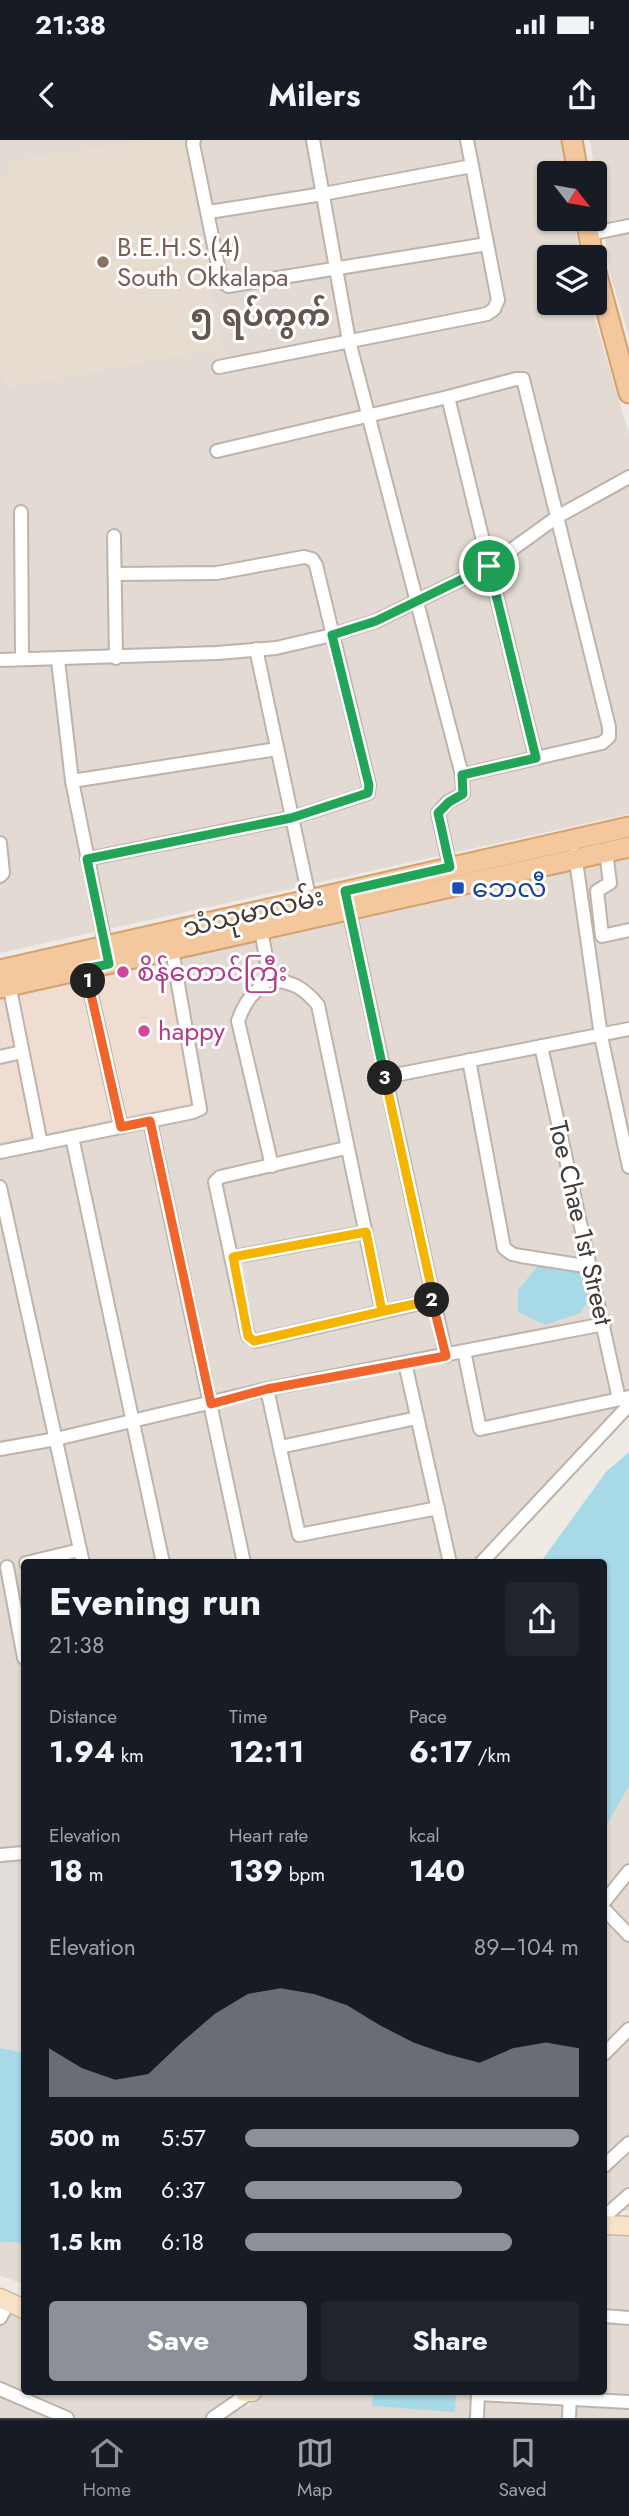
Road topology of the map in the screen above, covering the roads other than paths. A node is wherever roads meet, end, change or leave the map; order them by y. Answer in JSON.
{"nodes":[{"id":1,"x":194,"y":140,"type":"edge"},
{"id":2,"x":313,"y":140,"type":"edge"},
{"id":3,"x":467,"y":140,"type":"edge"},
{"id":4,"x":572,"y":140,"type":"edge"},
{"id":5,"x":576,"y":161,"type":"edge"},
{"id":6,"x":472,"y":166,"type":"junction"},
{"id":7,"x":323,"y":194,"type":"junction"},
{"id":8,"x":209,"y":212,"type":"junction"},
{"id":9,"x":607,"y":226,"type":"edge"},
{"id":10,"x":629,"y":226,"type":"edge"},
{"id":11,"x":487,"y":244,"type":"junction"},
{"id":12,"x":336,"y":270,"type":"junction"},
{"id":13,"x":607,"y":312,"type":"edge"},
{"id":14,"x":349,"y":341,"type":"junction"},
{"id":15,"x":219,"y":367,"type":"dead end"},
{"id":16,"x":629,"y":393,"type":"edge"},
{"id":17,"x":448,"y":397,"type":"junction"},
{"id":18,"x":369,"y":416,"type":"junction"},
{"id":19,"x":217,"y":451,"type":"dead end"},
{"id":20,"x":629,"y":477,"type":"edge"},
{"id":21,"x":20,"y":512,"type":"dead end"},
{"id":22,"x":557,"y":517,"type":"junction"},
{"id":23,"x":114,"y":536,"type":"dead end"},
{"id":24,"x":489,"y":566,"type":"junction"},
{"id":25,"x":115,"y":573,"type":"junction"},
{"id":26,"x":417,"y":603,"type":"junction"},
{"id":27,"x":332,"y":635,"type":"junction"},
{"id":28,"x":256,"y":649,"type":"junction"},
{"id":29,"x":116,"y":658,"type":"junction"},
{"id":30,"x":22,"y":659,"type":"junction"},
{"id":31,"x":0,"y":660,"type":"edge"},
{"id":32,"x":58,"y":660,"type":"junction"},
{"id":33,"x":278,"y":750,"type":"junction"},
{"id":34,"x":536,"y":758,"type":"junction"},
{"id":35,"x":462,"y":775,"type":"junction"},
{"id":36,"x":72,"y":781,"type":"junction"},
{"id":37,"x":291,"y":818,"type":"junction"},
{"id":38,"x":629,"y":827,"type":"edge"},
{"id":39,"x":0,"y":844,"type":"edge"},
{"id":40,"x":629,"y":847,"type":"edge"},
{"id":41,"x":575,"y":850,"type":"junction"},
{"id":42,"x":606,"y":852,"type":"junction"},
{"id":43,"x":87,"y":859,"type":"junction"},
{"id":44,"x":480,"y":860,"type":"junction"},
{"id":45,"x":450,"y":867,"type":"junction"},
{"id":46,"x":0,"y":876,"type":"edge"},
{"id":47,"x":486,"y":880,"type":"junction"},
{"id":48,"x":347,"y":901,"type":"junction"},
{"id":49,"x":311,"y":909,"type":"junction"},
{"id":50,"x":259,"y":921,"type":"junction"},
{"id":51,"x":629,"y":930,"type":"edge"},
{"id":52,"x":172,"y":950,"type":"junction"},
{"id":53,"x":107,"y":955,"type":"junction"},
{"id":54,"x":83,"y":960,"type":"junction"},
{"id":55,"x":4,"y":978,"type":"edge"},
{"id":56,"x":270,"y":979,"type":"junction"},
{"id":57,"x":629,"y":1030,"type":"edge"},
{"id":58,"x":601,"y":1035,"type":"junction"},
{"id":59,"x":541,"y":1046,"type":"junction"},
{"id":60,"x":22,"y":1052,"type":"junction"},
{"id":61,"x":0,"y":1056,"type":"edge"},
{"id":62,"x":470,"y":1060,"type":"junction"},
{"id":63,"x":385,"y":1077,"type":"junction"},
{"id":64,"x":150,"y":1121,"type":"junction"},
{"id":65,"x":624,"y":1126,"type":"edge"},
{"id":66,"x":121,"y":1127,"type":"junction"},
{"id":67,"x":72,"y":1137,"type":"junction"},
{"id":68,"x":41,"y":1144,"type":"junction"},
{"id":69,"x":346,"y":1148,"type":"junction"},
{"id":70,"x":0,"y":1152,"type":"edge"},
{"id":71,"x":272,"y":1166,"type":"junction"},
{"id":72,"x":629,"y":1167,"type":"edge"},
{"id":73,"x":0,"y":1186,"type":"edge"},
{"id":74,"x":366,"y":1232,"type":"junction"},
{"id":75,"x":233,"y":1257,"type":"junction"},
{"id":76,"x":591,"y":1267,"type":"junction"},
{"id":77,"x":434,"y":1300,"type":"junction"},
{"id":78,"x":382,"y":1311,"type":"junction"},
{"id":79,"x":604,"y":1324,"type":"junction"},
{"id":80,"x":464,"y":1351,"type":"junction"},
{"id":81,"x":446,"y":1356,"type":"junction"},
{"id":82,"x":405,"y":1363,"type":"junction"},
{"id":83,"x":267,"y":1389,"type":"junction"},
{"id":84,"x":626,"y":1401,"type":"edge"},
{"id":85,"x":211,"y":1404,"type":"junction"},
{"id":86,"x":416,"y":1418,"type":"junction"},
{"id":87,"x":133,"y":1422,"type":"junction"},
{"id":88,"x":56,"y":1439,"type":"junction"},
{"id":89,"x":280,"y":1447,"type":"junction"},
{"id":90,"x":0,"y":1449,"type":"edge"},
{"id":91,"x":438,"y":1508,"type":"junction"},
{"id":92,"x":81,"y":1556,"type":"edge"},
{"id":93,"x":57,"y":1559,"type":"edge"},
{"id":94,"x":162,"y":1559,"type":"edge"},
{"id":95,"x":243,"y":1559,"type":"edge"},
{"id":96,"x":449,"y":1559,"type":"edge"},
{"id":97,"x":485,"y":1559,"type":"edge"},
{"id":98,"x":4,"y":1568,"type":"edge"},
{"id":99,"x":21,"y":1644,"type":"edge"},
{"id":100,"x":21,"y":1853,"type":"edge"},
{"id":101,"x":0,"y":1855,"type":"edge"},
{"id":102,"x":629,"y":1871,"type":"edge"},
{"id":103,"x":607,"y":1898,"type":"edge"},
{"id":104,"x":607,"y":1912,"type":"edge"},
{"id":105,"x":629,"y":1936,"type":"edge"},
{"id":106,"x":629,"y":2029,"type":"edge"},
{"id":107,"x":607,"y":2051,"type":"edge"},
{"id":108,"x":629,"y":2143,"type":"edge"},
{"id":109,"x":607,"y":2163,"type":"edge"},
{"id":110,"x":629,"y":2195,"type":"edge"},
{"id":111,"x":607,"y":2214,"type":"edge"},
{"id":112,"x":607,"y":2225,"type":"edge"},
{"id":113,"x":629,"y":2226,"type":"edge"},
{"id":114,"x":607,"y":2316,"type":"edge"},
{"id":115,"x":629,"y":2318,"type":"edge"},
{"id":116,"x":0,"y":2389,"type":"edge"},
{"id":117,"x":245,"y":2395,"type":"edge"},
{"id":118,"x":478,"y":2395,"type":"edge"},
{"id":119,"x":539,"y":2395,"type":"edge"},
{"id":120,"x":570,"y":2396,"type":"edge"},
{"id":121,"x":629,"y":2402,"type":"edge"},
{"id":122,"x":67,"y":2418,"type":"edge"},
{"id":123,"x":213,"y":2418,"type":"edge"},
{"id":124,"x":477,"y":2418,"type":"edge"},
{"id":125,"x":569,"y":2418,"type":"edge"}],
"edges":[{"from":1,"to":8,"type":"street"},
{"from":2,"to":7,"type":"street"},
{"from":3,"to":6,"type":"street"},
{"from":4,"to":5,"type":"main road"},
{"from":6,"to":7,"type":"street"},
{"from":6,"to":11,"type":"street"},
{"from":7,"to":8,"type":"street"},
{"from":7,"to":12,"type":"street"},
{"from":8,"to":12,"type":"street"},
{"from":9,"to":10,"type":"street"},
{"from":11,"to":12,"type":"street"},
{"from":11,"to":14,"type":"street"},
{"from":12,"to":14,"type":"street"},
{"from":13,"to":16,"type":"main road"},
{"from":14,"to":15,"type":"street"},
{"from":14,"to":18,"type":"street"},
{"from":17,"to":18,"type":"street"},
{"from":17,"to":22,"type":"street"},
{"from":17,"to":24,"type":"street"},
{"from":18,"to":19,"type":"street"},
{"from":18,"to":26,"type":"street"},
{"from":20,"to":22,"type":"street"},
{"from":21,"to":30,"type":"street"},
{"from":22,"to":24,"type":"street"},
{"from":22,"to":34,"type":"street"},
{"from":23,"to":25,"type":"street"},
{"from":24,"to":26,"type":"street"},
{"from":24,"to":34,"type":"street"},
{"from":25,"to":27,"type":"street"},
{"from":25,"to":29,"type":"street"},
{"from":26,"to":27,"type":"street"},
{"from":26,"to":35,"type":"street"},
{"from":27,"to":28,"type":"street"},
{"from":27,"to":37,"type":"street"},
{"from":28,"to":29,"type":"street"},
{"from":28,"to":33,"type":"street"},
{"from":29,"to":32,"type":"street"},
{"from":30,"to":31,"type":"street"},
{"from":30,"to":32,"type":"street"},
{"from":32,"to":36,"type":"street"},
{"from":33,"to":36,"type":"street"},
{"from":33,"to":37,"type":"street"},
{"from":34,"to":35,"type":"street"},
{"from":35,"to":45,"type":"street"},
{"from":36,"to":43,"type":"street"},
{"from":37,"to":43,"type":"street"},
{"from":37,"to":49,"type":"street"},
{"from":38,"to":41,"type":"main road","name":"သံသုမာလမ်း"},
{"from":39,"to":46,"type":"street"},
{"from":40,"to":42,"type":"main road","name":"သံသုမာလမ်း"},
{"from":41,"to":42,"type":"main road","name":"သံသုမာလမ်း"},
{"from":41,"to":44,"type":"main road","name":"သံသုမာလမ်း"},
{"from":41,"to":47,"type":"main road","name":"သံသုမာလမ်း"},
{"from":41,"to":58,"type":"street"},
{"from":42,"to":51,"type":"street"},
{"from":43,"to":53,"type":"street"},
{"from":44,"to":45,"type":"main road","name":"သံသုမာလမ်း"},
{"from":44,"to":47,"type":"main road"},
{"from":45,"to":48,"type":"main road","name":"သံသုမာလမ်း"},
{"from":47,"to":48,"type":"main road","name":"သံသုမာလမ်း"},
{"from":48,"to":49,"type":"main road","name":"သံသုမာလမ်း"},
{"from":48,"to":63,"type":"street"},
{"from":49,"to":50,"type":"main road","name":"သံသုမာလမ်း"},
{"from":50,"to":52,"type":"main road","name":"သံသုမာလမ်း"},
{"from":50,"to":53,"type":"main road","name":"သံသုမာလမ်း"},
{"from":50,"to":56,"type":"street"},
{"from":52,"to":53,"type":"main road","name":"သံသုမာလမ်း"},
{"from":52,"to":64,"type":"street"},
{"from":53,"to":54,"type":"main road","name":"သံသုမာလမ်း"},
{"from":54,"to":55,"type":"main road","name":"သံသုမာလမ်း"},
{"from":54,"to":66,"type":"street"},
{"from":55,"to":60,"type":"street"},
{"from":56,"to":69,"type":"street"},
{"from":56,"to":71,"type":"street"},
{"from":57,"to":58,"type":"street"},
{"from":58,"to":59,"type":"street"},
{"from":58,"to":65,"type":"street"},
{"from":59,"to":62,"type":"street"},
{"from":59,"to":76,"type":"street","name":"Toe Chae 1st Street"},
{"from":60,"to":61,"type":"street"},
{"from":60,"to":68,"type":"street"},
{"from":62,"to":63,"type":"street"},
{"from":62,"to":76,"type":"street"},
{"from":63,"to":77,"type":"street"},
{"from":64,"to":66,"type":"street"},
{"from":64,"to":85,"type":"street"},
{"from":65,"to":72,"type":"street"},
{"from":66,"to":67,"type":"street"},
{"from":67,"to":68,"type":"street"},
{"from":67,"to":87,"type":"street"},
{"from":68,"to":70,"type":"street"},
{"from":69,"to":71,"type":"street"},
{"from":69,"to":74,"type":"street"},
{"from":71,"to":75,"type":"street"},
{"from":73,"to":88,"type":"street"},
{"from":74,"to":75,"type":"street"},
{"from":74,"to":78,"type":"street"},
{"from":75,"to":78,"type":"street"},
{"from":76,"to":79,"type":"street","name":"Toe Chae 1st Street"},
{"from":77,"to":78,"type":"street"},
{"from":77,"to":81,"type":"street"},
{"from":79,"to":80,"type":"street"},
{"from":79,"to":84,"type":"street","name":"Toe Chae 1st Street"},
{"from":80,"to":81,"type":"street"},
{"from":80,"to":84,"type":"street"},
{"from":81,"to":82,"type":"street"},
{"from":82,"to":83,"type":"street"},
{"from":82,"to":86,"type":"street"},
{"from":83,"to":85,"type":"street"},
{"from":83,"to":89,"type":"street"},
{"from":84,"to":97,"type":"street"},
{"from":85,"to":87,"type":"street"},
{"from":85,"to":95,"type":"street"},
{"from":86,"to":89,"type":"street"},
{"from":86,"to":91,"type":"street"},
{"from":87,"to":88,"type":"street"},
{"from":87,"to":94,"type":"street"},
{"from":88,"to":90,"type":"street"},
{"from":88,"to":92,"type":"street"},
{"from":89,"to":91,"type":"street"},
{"from":91,"to":96,"type":"street"},
{"from":92,"to":93,"type":"street"},
{"from":98,"to":99,"type":"street"},
{"from":100,"to":101,"type":"street"},
{"from":102,"to":103,"type":"street"},
{"from":104,"to":105,"type":"street"},
{"from":106,"to":107,"type":"street"},
{"from":108,"to":109,"type":"street"},
{"from":110,"to":111,"type":"street"},
{"from":112,"to":113,"type":"main road"},
{"from":114,"to":115,"type":"street"},
{"from":116,"to":122,"type":"street"},
{"from":117,"to":123,"type":"street"},
{"from":118,"to":124,"type":"street"},
{"from":119,"to":120,"type":"street"},
{"from":120,"to":121,"type":"street"},
{"from":120,"to":125,"type":"street"}]}
